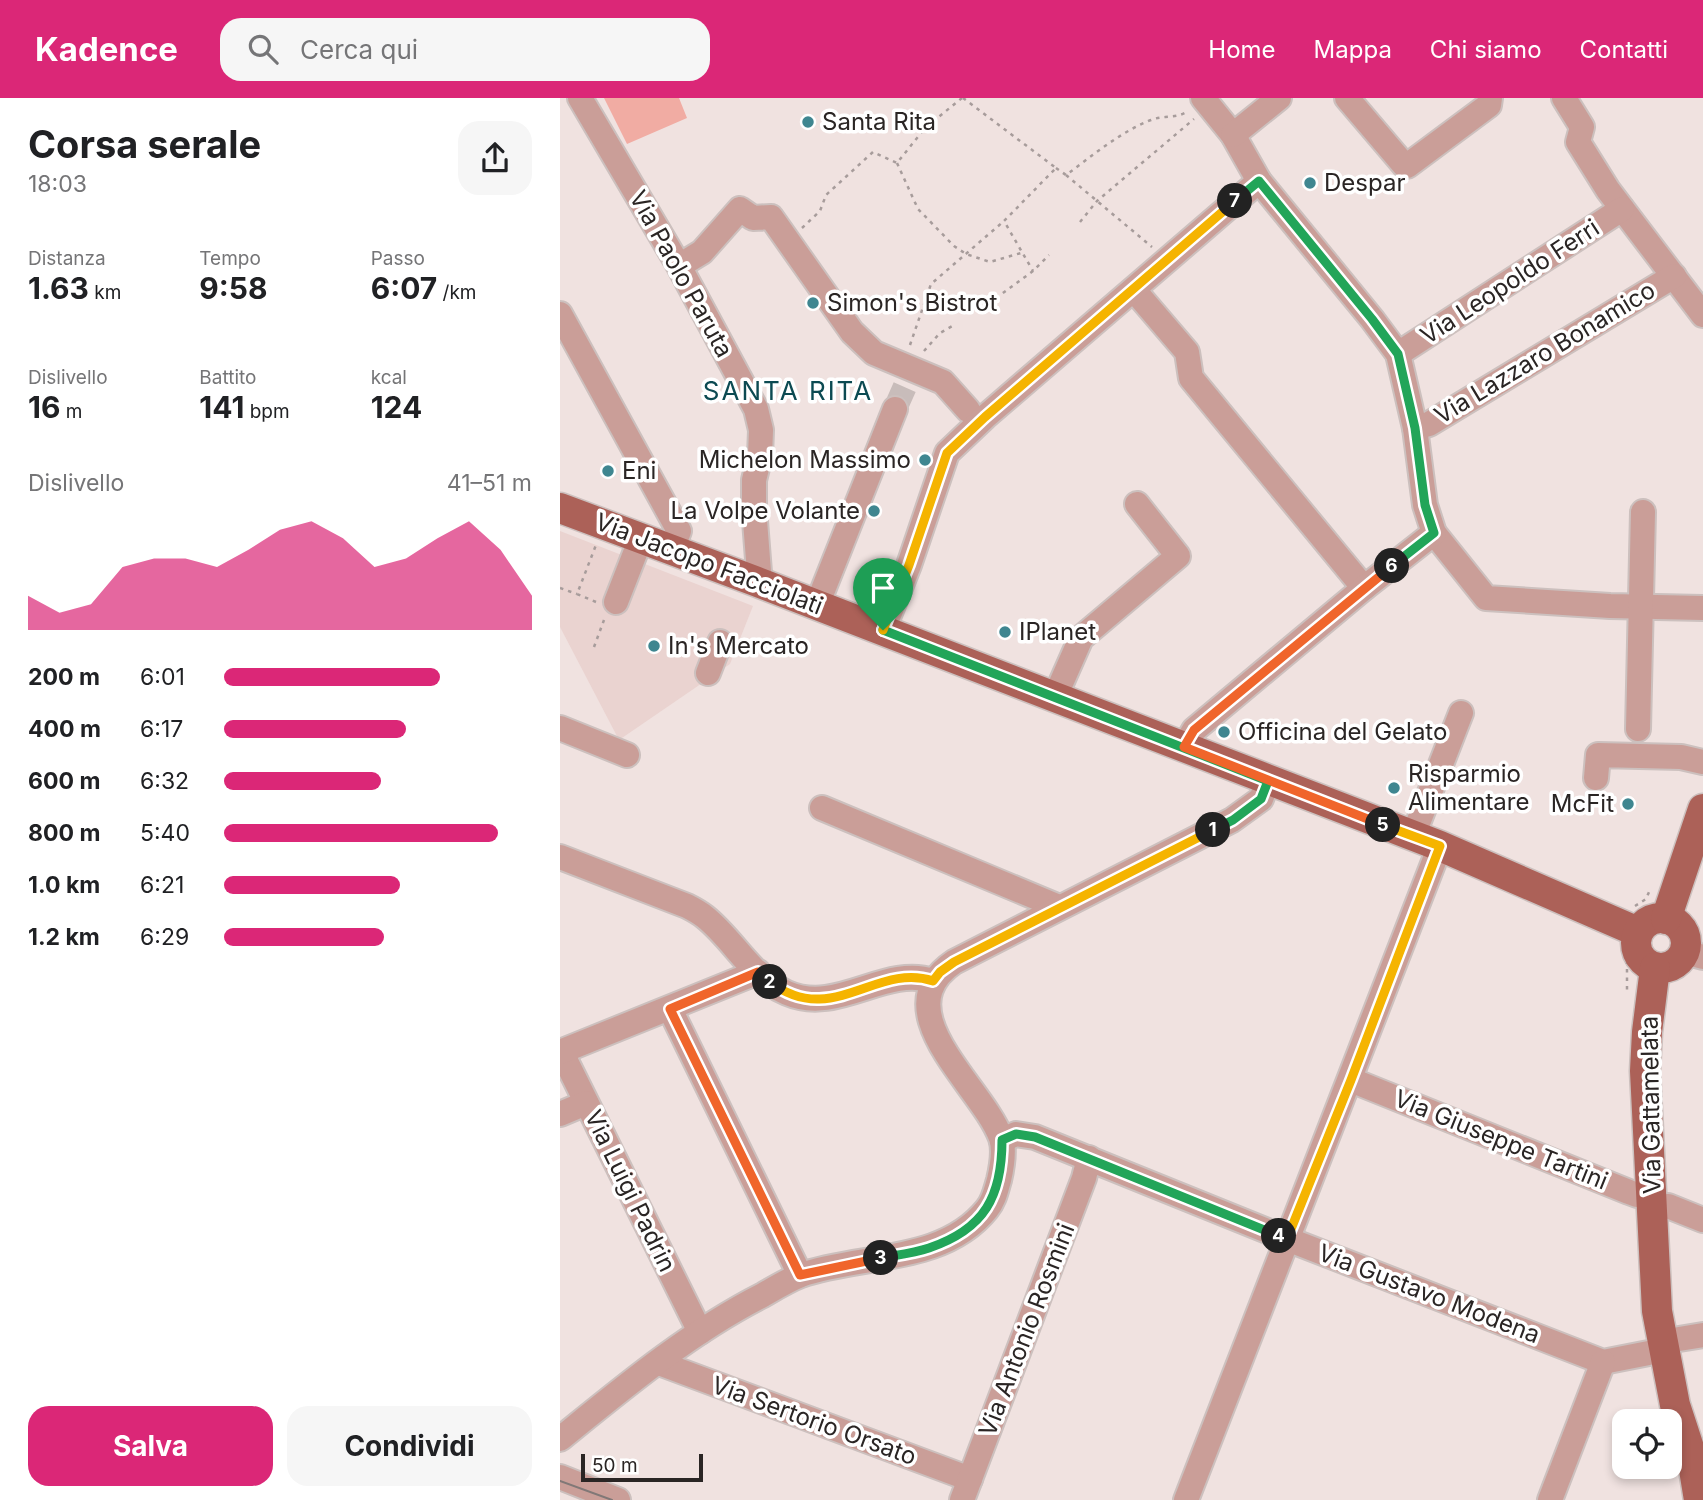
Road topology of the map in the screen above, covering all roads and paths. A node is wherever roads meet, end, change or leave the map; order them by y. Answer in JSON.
{"nodes":[{"id":1,"x":580,"y":98,"type":"edge"},
{"id":2,"x":962,"y":98,"type":"edge"},
{"id":3,"x":1279,"y":98,"type":"edge"},
{"id":4,"x":1347,"y":98,"type":"edge"},
{"id":5,"x":1490,"y":98,"type":"edge"},
{"id":6,"x":1564,"y":98,"type":"edge"},
{"id":7,"x":1195,"y":109,"type":"edge"},
{"id":8,"x":1233,"y":135,"type":"junction"},
{"id":9,"x":897,"y":163,"type":"junction"},
{"id":10,"x":1056,"y":167,"type":"junction"},
{"id":11,"x":1066,"y":175,"type":"junction"},
{"id":12,"x":1259,"y":181,"type":"junction"},
{"id":13,"x":1097,"y":201,"type":"junction"},
{"id":14,"x":1622,"y":209,"type":"junction"},
{"id":15,"x":1004,"y":221,"type":"junction"},
{"id":16,"x":1080,"y":222,"type":"dead end"},
{"id":17,"x":789,"y":240,"type":"junction"},
{"id":18,"x":1023,"y":253,"type":"junction"},
{"id":19,"x":966,"y":254,"type":"junction"},
{"id":20,"x":1049,"y":255,"type":"dead end"},
{"id":21,"x":1168,"y":260,"type":"junction"},
{"id":22,"x":684,"y":263,"type":"dead end"},
{"id":23,"x":1033,"y":271,"type":"junction"},
{"id":24,"x":1674,"y":276,"type":"junction"},
{"id":25,"x":1133,"y":290,"type":"junction"},
{"id":26,"x":996,"y":298,"type":"dead end"},
{"id":27,"x":560,"y":314,"type":"edge"},
{"id":28,"x":1703,"y":315,"type":"edge"},
{"id":29,"x":954,"y":325,"type":"dead end"},
{"id":30,"x":1398,"y":354,"type":"junction"},
{"id":31,"x":911,"y":371,"type":"junction"},
{"id":32,"x":952,"y":375,"type":"dead end"},
{"id":33,"x":895,"y":409,"type":"tunnel mouth"},
{"id":34,"x":975,"y":417,"type":"junction"},
{"id":35,"x":1415,"y":428,"type":"junction"},
{"id":36,"x":1137,"y":504,"type":"dead end"},
{"id":37,"x":560,"y":508,"type":"edge"},
{"id":38,"x":1643,"y":512,"type":"dead end"},
{"id":39,"x":1434,"y":533,"type":"junction"},
{"id":40,"x":641,"y":538,"type":"junction"},
{"id":41,"x":673,"y":550,"type":"junction"},
{"id":42,"x":755,"y":581,"type":"junction"},
{"id":43,"x":560,"y":588,"type":"edge"},
{"id":44,"x":1364,"y":588,"type":"junction"},
{"id":45,"x":577,"y":594,"type":"dead end"},
{"id":46,"x":821,"y":595,"type":"dead end"},
{"id":47,"x":1639,"y":607,"type":"junction"},
{"id":48,"x":611,"y":608,"type":"joint"},
{"id":49,"x":1703,"y":608,"type":"edge"},
{"id":50,"x":603,"y":624,"type":"junction"},
{"id":51,"x":608,"y":626,"type":"dead end"},
{"id":52,"x":883,"y":630,"type":"junction"},
{"id":53,"x":720,"y":642,"type":"dead end"},
{"id":54,"x":594,"y":647,"type":"dead end"},
{"id":55,"x":708,"y":673,"type":"dead end"},
{"id":56,"x":1055,"y":697,"type":"junction"},
{"id":57,"x":1461,"y":713,"type":"dead end"},
{"id":58,"x":560,"y":728,"type":"edge"},
{"id":59,"x":1637,"y":729,"type":"dead end"},
{"id":60,"x":1703,"y":745,"type":"edge"},
{"id":61,"x":1184,"y":747,"type":"junction"},
{"id":62,"x":627,"y":755,"type":"dead end"},
{"id":63,"x":1692,"y":759,"type":"edge"},
{"id":64,"x":1596,"y":778,"type":"dead end"},
{"id":65,"x":1268,"y":781,"type":"junction"},
{"id":66,"x":822,"y":808,"type":"dead end"},
{"id":67,"x":1703,"y":809,"type":"edge"},
{"id":68,"x":1426,"y":841,"type":"junction"},
{"id":69,"x":560,"y":857,"type":"edge"},
{"id":70,"x":1650,"y":890,"type":"dead end"},
{"id":71,"x":1059,"y":907,"type":"junction"},
{"id":72,"x":1666,"y":919,"type":"junction"},
{"id":73,"x":1630,"y":929,"type":"junction"},
{"id":74,"x":1694,"y":955,"type":"edge"},
{"id":75,"x":1655,"y":968,"type":"junction"},
{"id":76,"x":758,"y":972,"type":"junction"},
{"id":77,"x":933,"y":981,"type":"junction"},
{"id":78,"x":1627,"y":995,"type":"dead end"},
{"id":79,"x":670,"y":1009,"type":"junction"},
{"id":80,"x":561,"y":1051,"type":"edge"},
{"id":81,"x":1351,"y":1080,"type":"junction"},
{"id":82,"x":586,"y":1103,"type":"junction"},
{"id":83,"x":560,"y":1114,"type":"edge"},
{"id":84,"x":1002,"y":1140,"type":"junction"},
{"id":85,"x":1089,"y":1158,"type":"junction"},
{"id":86,"x":1653,"y":1200,"type":"junction"},
{"id":87,"x":1703,"y":1220,"type":"edge"},
{"id":88,"x":1287,"y":1239,"type":"junction"},
{"id":89,"x":800,"y":1275,"type":"junction"},
{"id":90,"x":700,"y":1332,"type":"junction"},
{"id":91,"x":1682,"y":1341,"type":"edge"},
{"id":92,"x":1603,"y":1362,"type":"junction"},
{"id":93,"x":659,"y":1363,"type":"junction"},
{"id":94,"x":560,"y":1439,"type":"edge"},
{"id":95,"x":560,"y":1477,"type":"edge"},
{"id":96,"x":966,"y":1489,"type":"edge"},
{"id":97,"x":618,"y":1500,"type":"edge"},
{"id":98,"x":1186,"y":1500,"type":"edge"},
{"id":99,"x":1550,"y":1500,"type":"edge"},
{"id":100,"x":1699,"y":1500,"type":"edge"}],
"edges":[{"from":1,"to":42,"type":"street","name":"Via Paolo Paruta"},
{"from":2,"to":9,"type":"path"},
{"from":2,"to":10,"type":"path"},
{"from":3,"to":8,"type":"street"},
{"from":4,"to":5,"type":"street"},
{"from":6,"to":14,"type":"street"},
{"from":7,"to":8,"type":"street"},
{"from":7,"to":11,"type":"path"},
{"from":7,"to":13,"type":"path"},
{"from":8,"to":12,"type":"street"},
{"from":9,"to":17,"type":"path"},
{"from":9,"to":19,"type":"path"},
{"from":10,"to":11,"type":"path"},
{"from":10,"to":15,"type":"path"},
{"from":11,"to":13,"type":"path"},
{"from":12,"to":21,"type":"street"},
{"from":12,"to":30,"type":"street"},
{"from":13,"to":16,"type":"path"},
{"from":13,"to":21,"type":"path"},
{"from":14,"to":24,"type":"street"},
{"from":14,"to":30,"type":"street","name":"Via Leopoldo Ferri"},
{"from":15,"to":18,"type":"path"},
{"from":15,"to":19,"type":"path"},
{"from":17,"to":22,"type":"street"},
{"from":17,"to":31,"type":"street"},
{"from":18,"to":19,"type":"path"},
{"from":18,"to":23,"type":"path"},
{"from":19,"to":31,"type":"path"},
{"from":20,"to":23,"type":"path"},
{"from":21,"to":25,"type":"street"},
{"from":23,"to":26,"type":"path"},
{"from":24,"to":28,"type":"street"},
{"from":24,"to":35,"type":"street","name":"Via Lazzaro Bonamico"},
{"from":25,"to":34,"type":"street"},
{"from":25,"to":44,"type":"street"},
{"from":27,"to":41,"type":"street"},
{"from":29,"to":31,"type":"path"},
{"from":30,"to":35,"type":"street"},
{"from":31,"to":34,"type":"street"},
{"from":32,"to":34,"type":"street"},
{"from":33,"to":46,"type":"street"},
{"from":34,"to":52,"type":"street"},
{"from":35,"to":39,"type":"street"},
{"from":36,"to":56,"type":"street"},
{"from":37,"to":40,"type":"main road","name":"Via Jacopo Facciolati"},
{"from":38,"to":47,"type":"street"},
{"from":39,"to":44,"type":"street"},
{"from":39,"to":47,"type":"street"},
{"from":40,"to":41,"type":"main road","name":"Via Jacopo Facciolati"},
{"from":40,"to":48,"type":"street"},
{"from":41,"to":42,"type":"main road","name":"Via Jacopo Facciolati"},
{"from":42,"to":52,"type":"main road","name":"Via Jacopo Facciolati"},
{"from":43,"to":45,"type":"path"},
{"from":44,"to":61,"type":"street"},
{"from":47,"to":49,"type":"street"},
{"from":47,"to":59,"type":"street"},
{"from":48,"to":50,"type":"path"},
{"from":50,"to":51,"type":"path"},
{"from":50,"to":54,"type":"path"},
{"from":52,"to":56,"type":"main road","name":"Via Jacopo Facciolati"},
{"from":53,"to":55,"type":"street"},
{"from":56,"to":61,"type":"main road","name":"Via Jacopo Facciolati"},
{"from":57,"to":68,"type":"street"},
{"from":58,"to":62,"type":"street"},
{"from":60,"to":63,"type":"street"},
{"from":61,"to":65,"type":"main road","name":"Via Jacopo Facciolati"},
{"from":63,"to":64,"type":"street"},
{"from":65,"to":68,"type":"main road","name":"Via Jacopo Facciolati"},
{"from":65,"to":71,"type":"street"},
{"from":66,"to":71,"type":"street"},
{"from":67,"to":72,"type":"main road"},
{"from":68,"to":73,"type":"main road","name":"Via Jacopo Facciolati"},
{"from":68,"to":81,"type":"street"},
{"from":69,"to":76,"type":"street"},
{"from":70,"to":73,"type":"path"},
{"from":71,"to":77,"type":"street"},
{"from":72,"to":73,"type":"main road"},
{"from":72,"to":74,"type":"main road"},
{"from":73,"to":75,"type":"main road"},
{"from":73,"to":78,"type":"path"},
{"from":74,"to":75,"type":"main road"},
{"from":75,"to":86,"type":"main road","name":"Via Gattamelata"},
{"from":76,"to":77,"type":"street"},
{"from":76,"to":79,"type":"street"},
{"from":77,"to":84,"type":"street"},
{"from":79,"to":80,"type":"street"},
{"from":79,"to":89,"type":"street"},
{"from":80,"to":82,"type":"street","name":"Via Luigi Padrin"},
{"from":81,"to":86,"type":"street","name":"Via Giuseppe Tartini"},
{"from":81,"to":88,"type":"street"},
{"from":82,"to":83,"type":"street"},
{"from":82,"to":90,"type":"street","name":"Via Luigi Padrin"},
{"from":84,"to":85,"type":"street","name":"Via Gustavo Modena"},
{"from":84,"to":89,"type":"street"},
{"from":85,"to":88,"type":"street","name":"Via Gustavo Modena"},
{"from":85,"to":96,"type":"street","name":"Via Antonio Rosmini"},
{"from":86,"to":87,"type":"street","name":"Via Giuseppe Tartini"},
{"from":86,"to":91,"type":"main road","name":"Via Gattamelata"},
{"from":88,"to":92,"type":"street","name":"Via Gustavo Modena"},
{"from":88,"to":98,"type":"street"},
{"from":89,"to":90,"type":"street"},
{"from":90,"to":93,"type":"street"},
{"from":91,"to":92,"type":"street"},
{"from":91,"to":100,"type":"main road","name":"Via Gattamelata"},
{"from":92,"to":99,"type":"street"},
{"from":93,"to":94,"type":"street"},
{"from":93,"to":96,"type":"street","name":"Via Sertorio Orsato"},
{"from":95,"to":97,"type":"street"}]}
